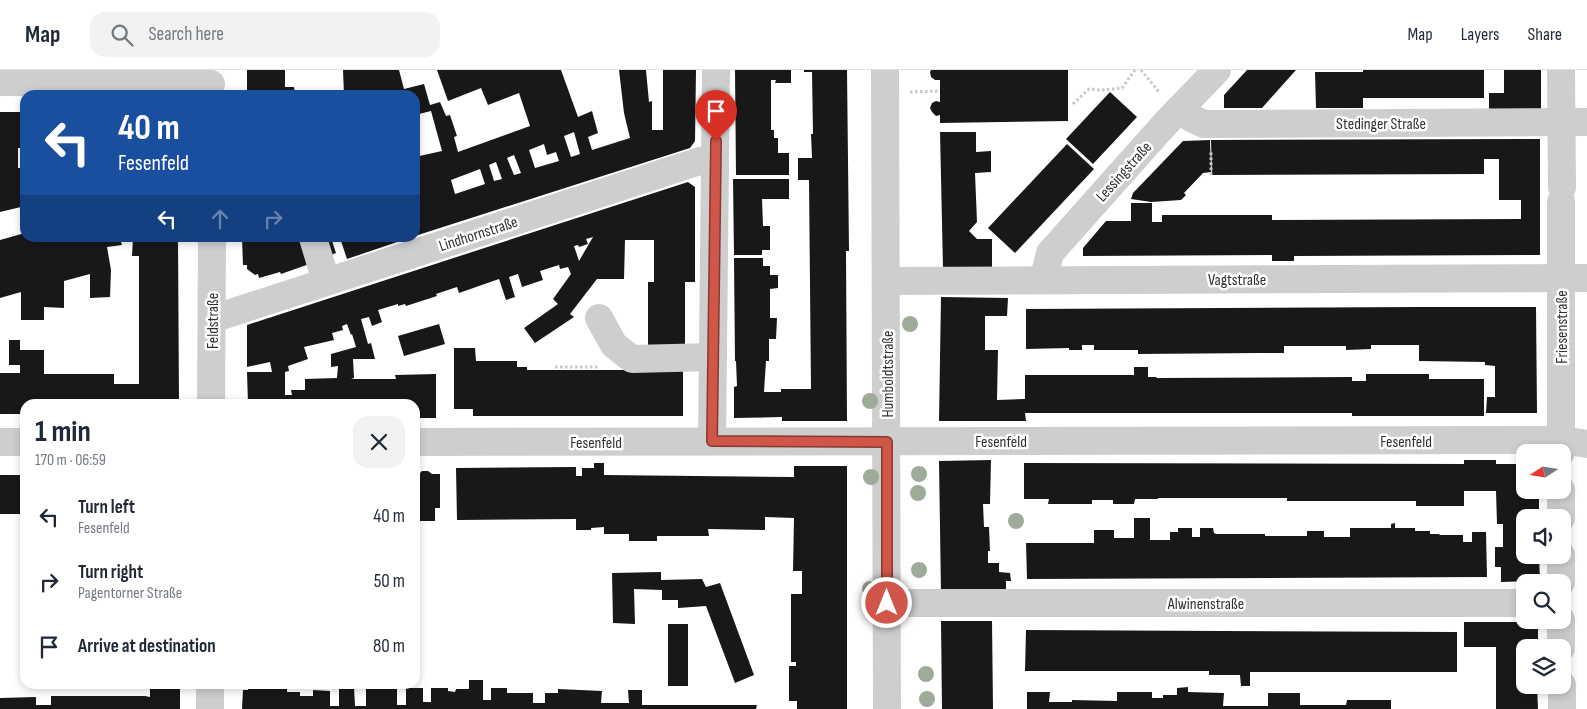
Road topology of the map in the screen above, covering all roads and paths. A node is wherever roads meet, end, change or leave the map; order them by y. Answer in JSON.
{"nodes":[{"id":1,"x":716,"y":70,"type":"edge"},
{"id":2,"x":885,"y":70,"type":"edge"},
{"id":3,"x":1135,"y":70,"type":"edge"},
{"id":4,"x":1217,"y":70,"type":"edge"},
{"id":5,"x":1561,"y":70,"type":"edge"},
{"id":6,"x":36,"y":76,"type":"edge"},
{"id":7,"x":0,"y":82,"type":"edge"},
{"id":8,"x":211,"y":83,"type":"edge"},
{"id":9,"x":1073,"y":104,"type":"dead end"},
{"id":10,"x":1180,"y":109,"type":"junction"},
{"id":11,"x":1574,"y":122,"type":"edge"},
{"id":12,"x":715,"y":159,"type":"junction"},
{"id":13,"x":212,"y":242,"type":"edge"},
{"id":14,"x":313,"y":242,"type":"edge"},
{"id":15,"x":1574,"y":278,"type":"edge"},
{"id":16,"x":1045,"y":280,"type":"junction"},
{"id":17,"x":887,"y":281,"type":"junction"},
{"id":18,"x":326,"y":282,"type":"junction"},
{"id":19,"x":598,"y":318,"type":"dead end"},
{"id":20,"x":212,"y":319,"type":"junction"},
{"id":21,"x":713,"y":357,"type":"junction"},
{"id":22,"x":212,"y":399,"type":"edge"},
{"id":23,"x":712,"y":441,"type":"junction"},
{"id":24,"x":0,"y":442,"type":"edge"},
{"id":25,"x":20,"y":442,"type":"edge"},
{"id":26,"x":420,"y":442,"type":"edge"},
{"id":27,"x":887,"y":442,"type":"junction"},
{"id":28,"x":1570,"y":444,"type":"edge"},
{"id":29,"x":1516,"y":446,"type":"edge"},
{"id":30,"x":887,"y":603,"type":"junction"},
{"id":31,"x":1516,"y":604,"type":"edge"},
{"id":32,"x":210,"y":689,"type":"edge"},
{"id":33,"x":1562,"y":694,"type":"edge"},
{"id":34,"x":210,"y":709,"type":"edge"},
{"id":35,"x":888,"y":709,"type":"edge"},
{"id":36,"x":1562,"y":709,"type":"edge"}],
"edges":[{"from":1,"to":12,"type":"street"},
{"from":2,"to":17,"type":"street","name":"Humboldtstraße"},
{"from":3,"to":9,"type":"path"},
{"from":4,"to":10,"type":"street","name":"Lessingstraße"},
{"from":5,"to":11,"type":"street","name":"Friesenstraße"},
{"from":6,"to":7,"type":"street"},
{"from":6,"to":8,"type":"street"},
{"from":10,"to":11,"type":"street","name":"Stedinger Straße"},
{"from":10,"to":16,"type":"street","name":"Lessingstraße"},
{"from":11,"to":15,"type":"street","name":"Friesenstraße"},
{"from":12,"to":18,"type":"street","name":"Lindhornstraße"},
{"from":12,"to":21,"type":"street"},
{"from":13,"to":20,"type":"street","name":"Feldstraße"},
{"from":14,"to":18,"type":"street"},
{"from":15,"to":16,"type":"street","name":"Vagtstraße"},
{"from":15,"to":28,"type":"street","name":"Friesenstraße"},
{"from":16,"to":17,"type":"street","name":"Vagtstraße"},
{"from":17,"to":27,"type":"street","name":"Humboldtstraße"},
{"from":18,"to":20,"type":"street","name":"Lindhornstraße"},
{"from":19,"to":21,"type":"street"},
{"from":20,"to":22,"type":"street","name":"Feldstraße"},
{"from":21,"to":23,"type":"street"},
{"from":23,"to":26,"type":"street","name":"Fesenfeld"},
{"from":23,"to":27,"type":"street","name":"Fesenfeld"},
{"from":24,"to":25,"type":"street"},
{"from":27,"to":29,"type":"street","name":"Fesenfeld"},
{"from":27,"to":30,"type":"street","name":"Humboldtstraße"},
{"from":30,"to":31,"type":"street","name":"Alwinenstraße"},
{"from":30,"to":35,"type":"street","name":"Humboldtstraße"},
{"from":32,"to":34,"type":"street"},
{"from":33,"to":36,"type":"street"}]}
